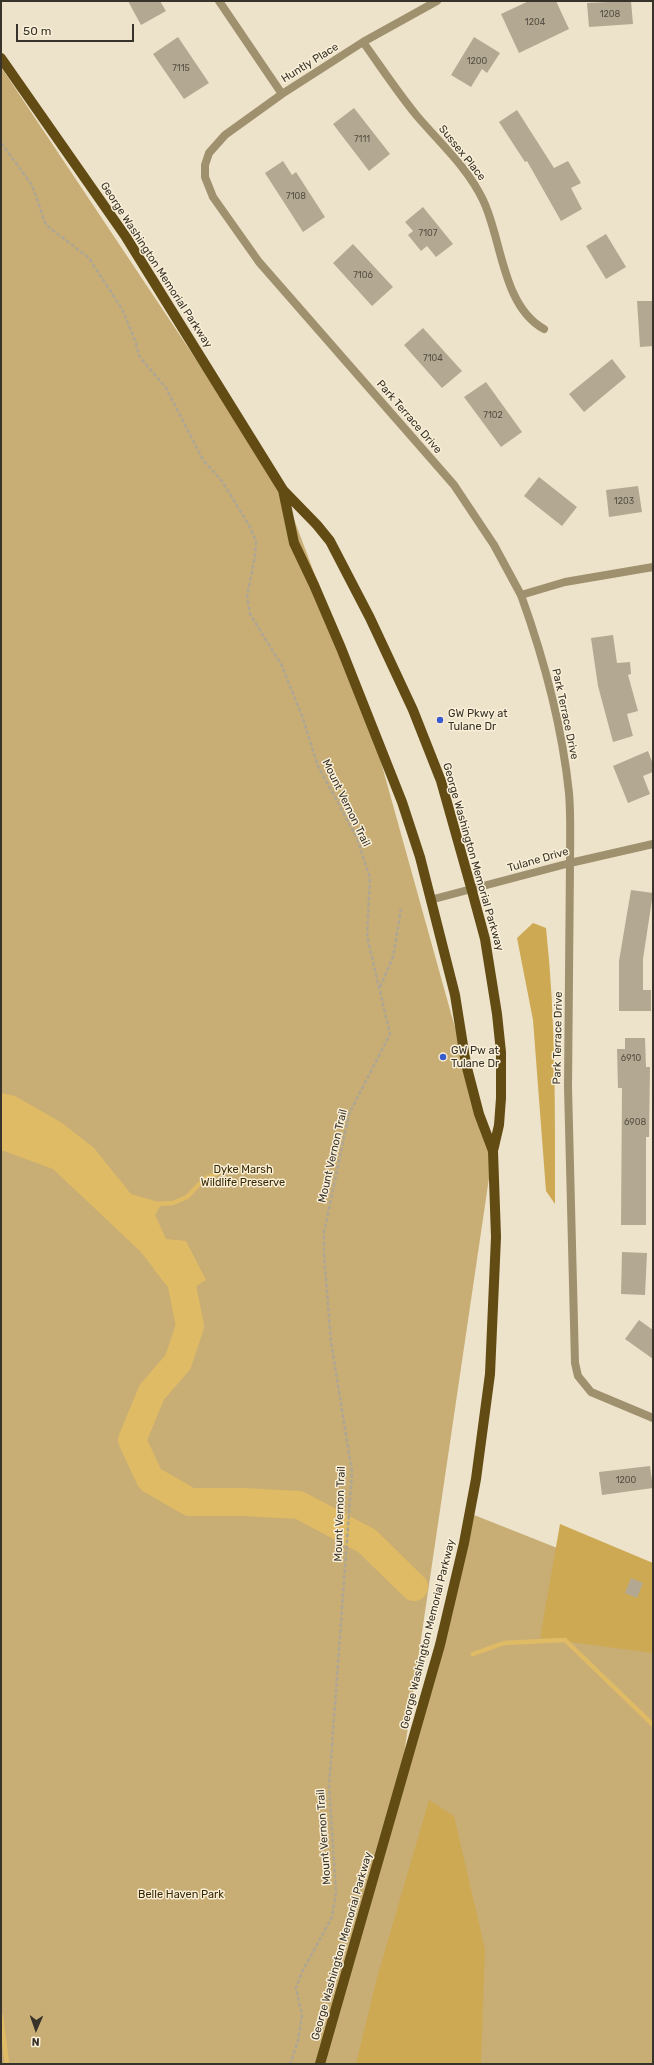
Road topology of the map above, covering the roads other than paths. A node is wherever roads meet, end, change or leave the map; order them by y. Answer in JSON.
{"nodes":[{"id":1,"x":219,"y":1,"type":"edge"},
{"id":2,"x":437,"y":1,"type":"edge"},
{"id":3,"x":363,"y":42,"type":"junction"},
{"id":4,"x":1,"y":58,"type":"edge"},
{"id":5,"x":282,"y":94,"type":"junction"},
{"id":6,"x":207,"y":157,"type":"joint"},
{"id":7,"x":544,"y":329,"type":"dead end"},
{"id":8,"x":283,"y":490,"type":"junction"},
{"id":9,"x":653,"y":567,"type":"edge"},
{"id":10,"x":521,"y":595,"type":"junction"},
{"id":11,"x":653,"y":844,"type":"edge"},
{"id":12,"x":570,"y":863,"type":"junction"},
{"id":13,"x":472,"y":890,"type":"junction"},
{"id":14,"x":430,"y":900,"type":"junction"},
{"id":15,"x":492,"y":1151,"type":"junction"},
{"id":16,"x":653,"y":1418,"type":"edge"},
{"id":17,"x":320,"y":2064,"type":"edge"}],
"edges":[{"from":1,"to":5,"type":"street"},
{"from":2,"to":3,"type":"street","name":"Huntly Place"},
{"from":3,"to":5,"type":"street","name":"Huntly Place"},
{"from":3,"to":7,"type":"street","name":"Sussex Place"},
{"from":4,"to":8,"type":"main road","name":"George Washington Memorial Parkway"},
{"from":5,"to":6,"type":"street","name":"Huntly Place"},
{"from":6,"to":10,"type":"street","name":"Park Terrace Drive"},
{"from":8,"to":13,"type":"main road","name":"George Washington Memorial Parkway"},
{"from":8,"to":14,"type":"main road","name":"George Washington Memorial Parkway"},
{"from":9,"to":10,"type":"street"},
{"from":10,"to":12,"type":"street","name":"Park Terrace Drive"},
{"from":11,"to":12,"type":"street","name":"Tulane Drive"},
{"from":12,"to":13,"type":"street","name":"Tulane Drive"},
{"from":12,"to":16,"type":"street","name":"Park Terrace Drive"},
{"from":13,"to":14,"type":"street","name":"Tulane Drive"},
{"from":13,"to":15,"type":"main road","name":"George Washington Memorial Parkway"},
{"from":14,"to":15,"type":"main road","name":"George Washington Memorial Parkway"},
{"from":15,"to":17,"type":"main road","name":"George Washington Memorial Parkway"}]}
